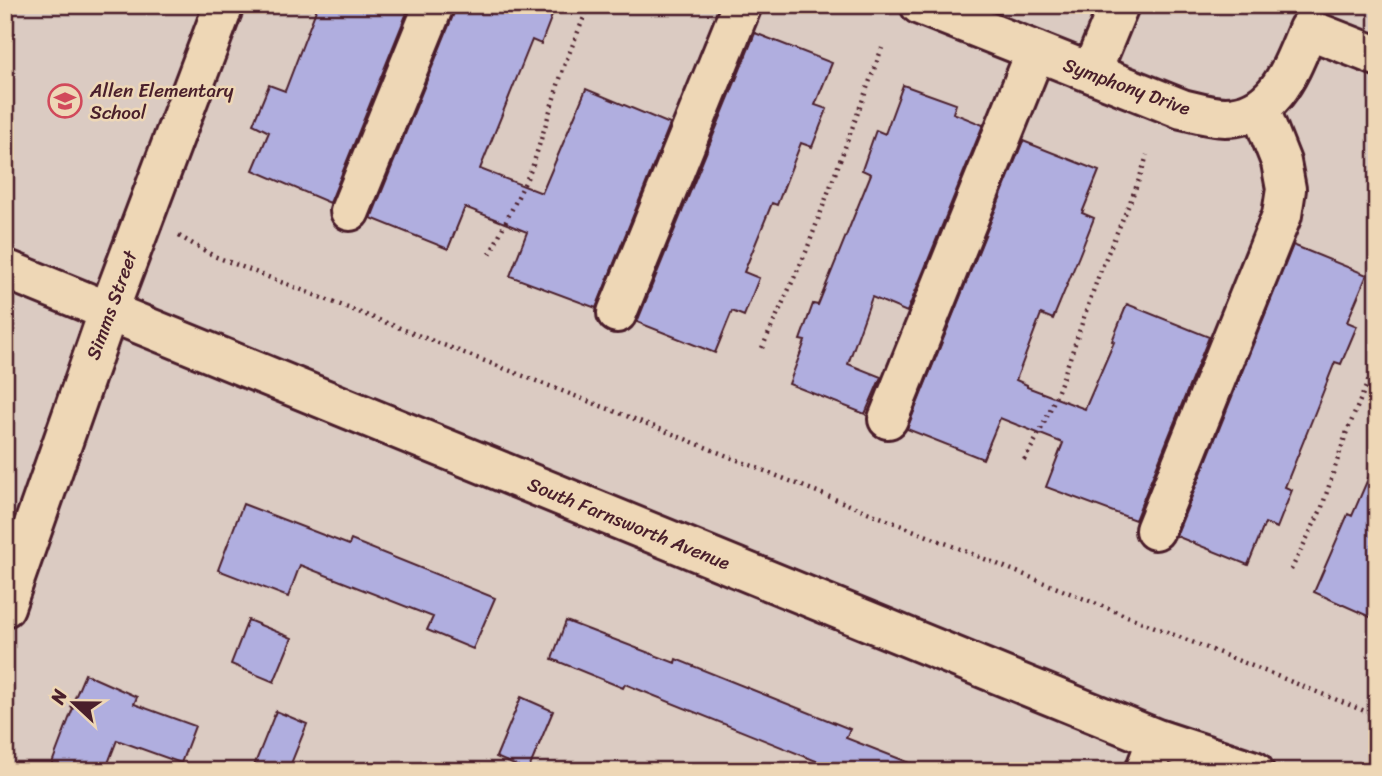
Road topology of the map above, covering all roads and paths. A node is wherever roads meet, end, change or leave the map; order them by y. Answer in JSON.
{"nodes":[{"id":1,"x":225,"y":5,"type":"edge"},
{"id":2,"x":434,"y":5,"type":"edge"},
{"id":3,"x":589,"y":5,"type":"edge"},
{"id":4,"x":742,"y":5,"type":"edge"},
{"id":5,"x":920,"y":5,"type":"edge"},
{"id":6,"x":1119,"y":5,"type":"edge"},
{"id":7,"x":1313,"y":17,"type":"edge"},
{"id":8,"x":882,"y":48,"type":"dead end"},
{"id":9,"x":1036,"y":51,"type":"junction"},
{"id":10,"x":1377,"y":56,"type":"edge"},
{"id":11,"x":1091,"y":73,"type":"junction"},
{"id":12,"x":1261,"y":109,"type":"junction"},
{"id":13,"x":1147,"y":155,"type":"dead end"},
{"id":14,"x":350,"y":211,"type":"dead end"},
{"id":15,"x":173,"y":233,"type":"dead end"},
{"id":16,"x":490,"y":254,"type":"dead end"},
{"id":17,"x":5,"y":269,"type":"edge"},
{"id":18,"x":108,"y":310,"type":"junction"},
{"id":19,"x":617,"y":313,"type":"dead end"},
{"id":20,"x":762,"y":348,"type":"dead end"},
{"id":21,"x":1377,"y":360,"type":"edge"},
{"id":22,"x":888,"y":419,"type":"dead end"},
{"id":23,"x":1024,"y":460,"type":"dead end"},
{"id":24,"x":1154,"y":530,"type":"dead end"},
{"id":25,"x":1291,"y":570,"type":"dead end"},
{"id":26,"x":5,"y":607,"type":"edge"},
{"id":27,"x":1377,"y":716,"type":"edge"},
{"id":28,"x":1151,"y":755,"type":"edge"},
{"id":29,"x":1254,"y":771,"type":"edge"}],
"edges":[{"from":1,"to":18,"type":"street","name":"Simms Street"},
{"from":2,"to":14,"type":"street"},
{"from":3,"to":16,"type":"path"},
{"from":4,"to":19,"type":"street"},
{"from":5,"to":9,"type":"street","name":"Symphony Drive"},
{"from":6,"to":11,"type":"street"},
{"from":7,"to":10,"type":"street"},
{"from":7,"to":12,"type":"street"},
{"from":8,"to":20,"type":"path"},
{"from":9,"to":11,"type":"street","name":"Symphony Drive"},
{"from":9,"to":22,"type":"street"},
{"from":11,"to":12,"type":"street","name":"Symphony Drive"},
{"from":12,"to":24,"type":"street"},
{"from":13,"to":23,"type":"path"},
{"from":15,"to":27,"type":"path"},
{"from":17,"to":18,"type":"street","name":"South Farnsworth Avenue"},
{"from":18,"to":26,"type":"street","name":"Simms Street"},
{"from":18,"to":28,"type":"street","name":"South Farnsworth Avenue"},
{"from":21,"to":25,"type":"path"},
{"from":28,"to":29,"type":"street","name":"South Farnsworth Avenue"}]}
